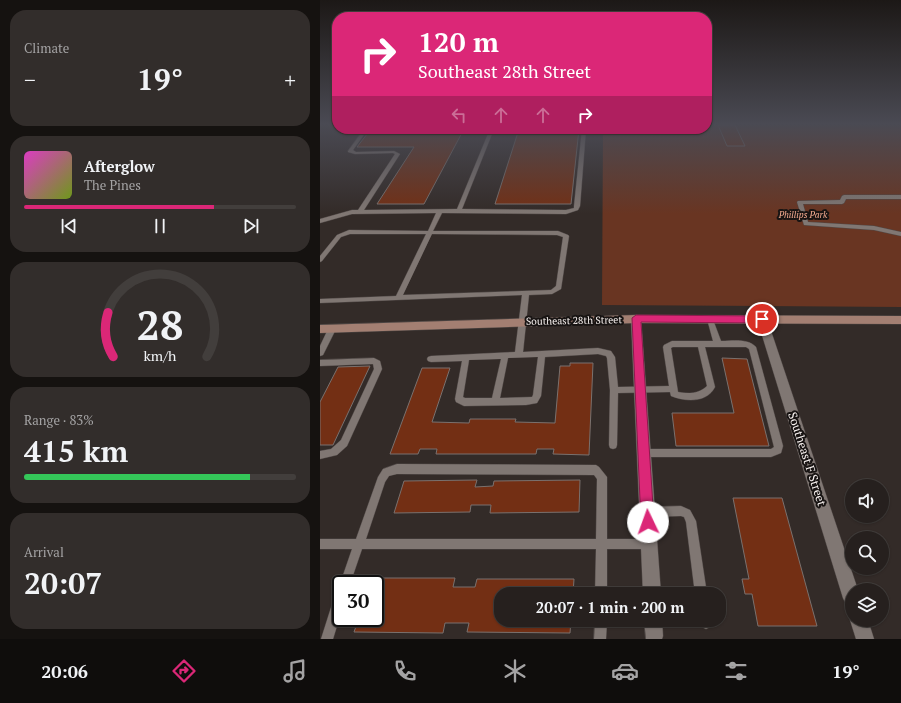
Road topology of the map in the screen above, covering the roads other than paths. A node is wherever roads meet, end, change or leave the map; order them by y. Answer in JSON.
{"nodes":[{"id":1,"x":397,"y":155,"type":"edge"},
{"id":2,"x":482,"y":155,"type":"edge"},
{"id":3,"x":582,"y":155,"type":"edge"},
{"id":4,"x":901,"y":197,"type":"edge"},
{"id":5,"x":440,"y":211,"type":"junction"},
{"id":6,"x":459,"y":211,"type":"junction"},
{"id":7,"x":360,"y":212,"type":"junction"},
{"id":8,"x":320,"y":221,"type":"edge"},
{"id":9,"x":430,"y":232,"type":"junction"},
{"id":10,"x":901,"y":234,"type":"edge"},
{"id":11,"x":320,"y":260,"type":"edge"},
{"id":12,"x":526,"y":293,"type":"junction"},
{"id":13,"x":398,"y":298,"type":"junction"},
{"id":14,"x":320,"y":301,"type":"edge"},
{"id":15,"x":636,"y":318,"type":"junction"},
{"id":16,"x":710,"y":319,"type":"junction"},
{"id":17,"x":762,"y":319,"type":"junction"},
{"id":18,"x":901,"y":320,"type":"edge"},
{"id":19,"x":523,"y":321,"type":"junction"},
{"id":20,"x":320,"y":329,"type":"edge"},
{"id":21,"x":332,"y":329,"type":"junction"},
{"id":22,"x":701,"y":344,"type":"junction"},
{"id":23,"x":718,"y":344,"type":"junction"},
{"id":24,"x":320,"y":353,"type":"edge"},
{"id":25,"x":520,"y":354,"type":"junction"},
{"id":26,"x":542,"y":354,"type":"junction"},
{"id":27,"x":505,"y":356,"type":"junction"},
{"id":28,"x":466,"y":358,"type":"junction"},
{"id":29,"x":431,"y":359,"type":"dead end"},
{"id":30,"x":320,"y":363,"type":"edge"},
{"id":31,"x":673,"y":389,"type":"junction"},
{"id":32,"x":614,"y":390,"type":"junction"},
{"id":33,"x":640,"y":390,"type":"junction"},
{"id":34,"x":495,"y":402,"type":"junction"},
{"id":35,"x":613,"y":445,"type":"dead end"},
{"id":36,"x":644,"y":453,"type":"junction"},
{"id":37,"x":320,"y":454,"type":"edge"},
{"id":38,"x":647,"y":512,"type":"junction"},
{"id":39,"x":320,"y":544,"type":"edge"},
{"id":40,"x":358,"y":544,"type":"junction"},
{"id":41,"x":601,"y":544,"type":"junction"},
{"id":42,"x":649,"y":544,"type":"junction"},
{"id":43,"x":348,"y":575,"type":"edge"},
{"id":44,"x":847,"y":583,"type":"edge"},
{"id":45,"x":601,"y":587,"type":"edge"},
{"id":46,"x":652,"y":587,"type":"edge"},
{"id":47,"x":701,"y":587,"type":"edge"},
{"id":48,"x":332,"y":623,"type":"edge"},
{"id":49,"x":601,"y":627,"type":"edge"},
{"id":50,"x":861,"y":627,"type":"edge"},
{"id":51,"x":327,"y":639,"type":"edge"},
{"id":52,"x":600,"y":639,"type":"edge"},
{"id":53,"x":865,"y":639,"type":"edge"}],
"edges":[{"from":1,"to":7,"type":"lane"},
{"from":2,"to":6,"type":"lane"},
{"from":3,"to":6,"type":"lane"},
{"from":4,"to":10,"type":"lane"},
{"from":5,"to":6,"type":"lane"},
{"from":5,"to":7,"type":"lane"},
{"from":5,"to":9,"type":"lane"},
{"from":7,"to":8,"type":"lane"},
{"from":9,"to":11,"type":"lane"},
{"from":9,"to":12,"type":"lane"},
{"from":9,"to":13,"type":"lane"},
{"from":12,"to":13,"type":"lane"},
{"from":12,"to":19,"type":"lane"},
{"from":13,"to":14,"type":"lane"},
{"from":15,"to":16,"type":"main road","name":"Southeast 28th Street"},
{"from":15,"to":19,"type":"main road","name":"Southeast 28th Street"},
{"from":15,"to":33,"type":"street"},
{"from":16,"to":17,"type":"main road","name":"Southeast 28th Street"},
{"from":16,"to":23,"type":"lane"},
{"from":17,"to":18,"type":"main road","name":"Southeast 28th Street"},
{"from":17,"to":44,"type":"street","name":"Southeast F Street"},
{"from":19,"to":21,"type":"main road","name":"Southeast 28th Street"},
{"from":19,"to":25,"type":"lane"},
{"from":20,"to":21,"type":"main road","name":"Southeast 28th Street"},
{"from":21,"to":24,"type":"lane"},
{"from":22,"to":23,"type":"lane"},
{"from":22,"to":31,"type":"lane"},
{"from":22,"to":31,"type":"lane"},
{"from":23,"to":36,"type":"lane"},
{"from":25,"to":26,"type":"lane"},
{"from":25,"to":27,"type":"lane"},
{"from":26,"to":32,"type":"lane"},
{"from":26,"to":34,"type":"lane"},
{"from":27,"to":28,"type":"lane"},
{"from":27,"to":34,"type":"lane"},
{"from":28,"to":29,"type":"lane"},
{"from":28,"to":34,"type":"lane"},
{"from":30,"to":37,"type":"lane"},
{"from":31,"to":33,"type":"lane"},
{"from":32,"to":33,"type":"lane"},
{"from":32,"to":35,"type":"lane"},
{"from":33,"to":36,"type":"street"},
{"from":36,"to":38,"type":"street"},
{"from":38,"to":42,"type":"street"},
{"from":38,"to":47,"type":"lane"},
{"from":39,"to":40,"type":"lane"},
{"from":40,"to":41,"type":"lane"},
{"from":40,"to":41,"type":"lane"},
{"from":40,"to":43,"type":"lane"},
{"from":41,"to":42,"type":"lane"},
{"from":41,"to":45,"type":"lane"},
{"from":42,"to":46,"type":"street"},
{"from":48,"to":51,"type":"lane"},
{"from":49,"to":52,"type":"lane"},
{"from":50,"to":53,"type":"street"}]}
